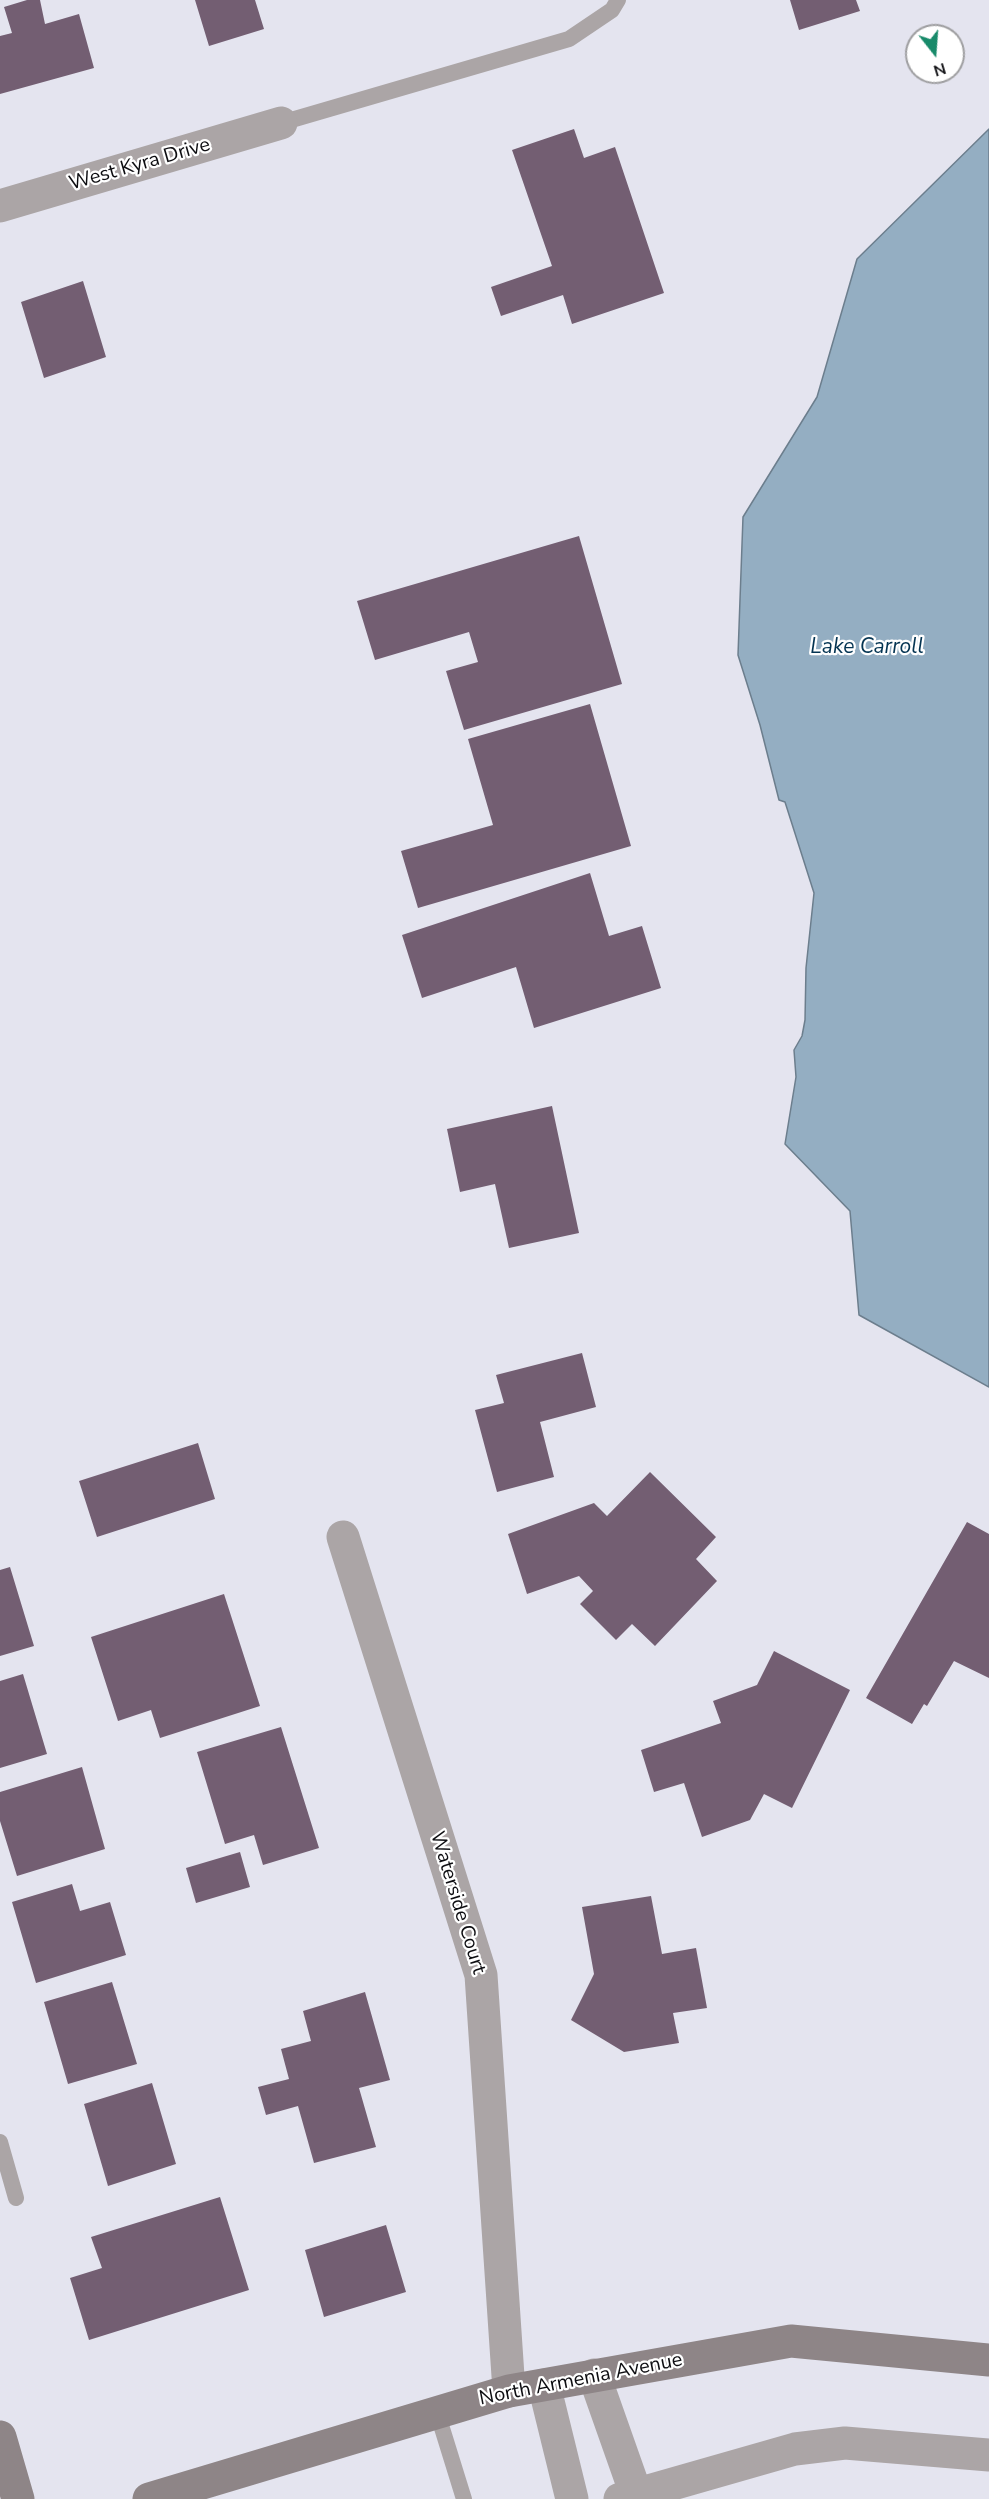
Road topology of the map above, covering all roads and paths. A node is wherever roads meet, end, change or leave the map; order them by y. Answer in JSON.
{"nodes":[{"id":1,"x":618,"y":0,"type":"edge"},
{"id":2,"x":281,"y":123,"type":"joint"},
{"id":3,"x":0,"y":206,"type":"edge"},
{"id":4,"x":343,"y":1537,"type":"dead end"},
{"id":5,"x":0,"y":2142,"type":"edge"},
{"id":6,"x":16,"y":2198,"type":"dead end"},
{"id":7,"x":989,"y":2360,"type":"edge"},
{"id":8,"x":594,"y":2375,"type":"junction"},
{"id":9,"x":544,"y":2385,"type":"junction"},
{"id":10,"x":508,"y":2391,"type":"junction"},
{"id":11,"x":437,"y":2412,"type":"junction"},
{"id":12,"x":0,"y":2437,"type":"edge"},
{"id":13,"x":989,"y":2455,"type":"edge"},
{"id":14,"x":628,"y":2496,"type":"edge"},
{"id":15,"x":18,"y":2499,"type":"edge"},
{"id":16,"x":149,"y":2499,"type":"edge"},
{"id":17,"x":464,"y":2499,"type":"edge"},
{"id":18,"x":572,"y":2499,"type":"edge"}],
"edges":[{"from":1,"to":2,"type":"lane"},
{"from":2,"to":3,"type":"street","name":"West Kyra Drive"},
{"from":4,"to":10,"type":"street","name":"Waterside Court"},
{"from":5,"to":6,"type":"lane"},
{"from":7,"to":8,"type":"main road","name":"North Armenia Avenue"},
{"from":8,"to":9,"type":"main road","name":"North Armenia Avenue"},
{"from":8,"to":14,"type":"street"},
{"from":9,"to":10,"type":"main road","name":"North Armenia Avenue"},
{"from":9,"to":18,"type":"street"},
{"from":10,"to":11,"type":"main road","name":"North Armenia Avenue"},
{"from":11,"to":16,"type":"main road","name":"North Armenia Avenue"},
{"from":11,"to":17,"type":"lane"},
{"from":12,"to":15,"type":"main road"},
{"from":13,"to":14,"type":"street"}]}
